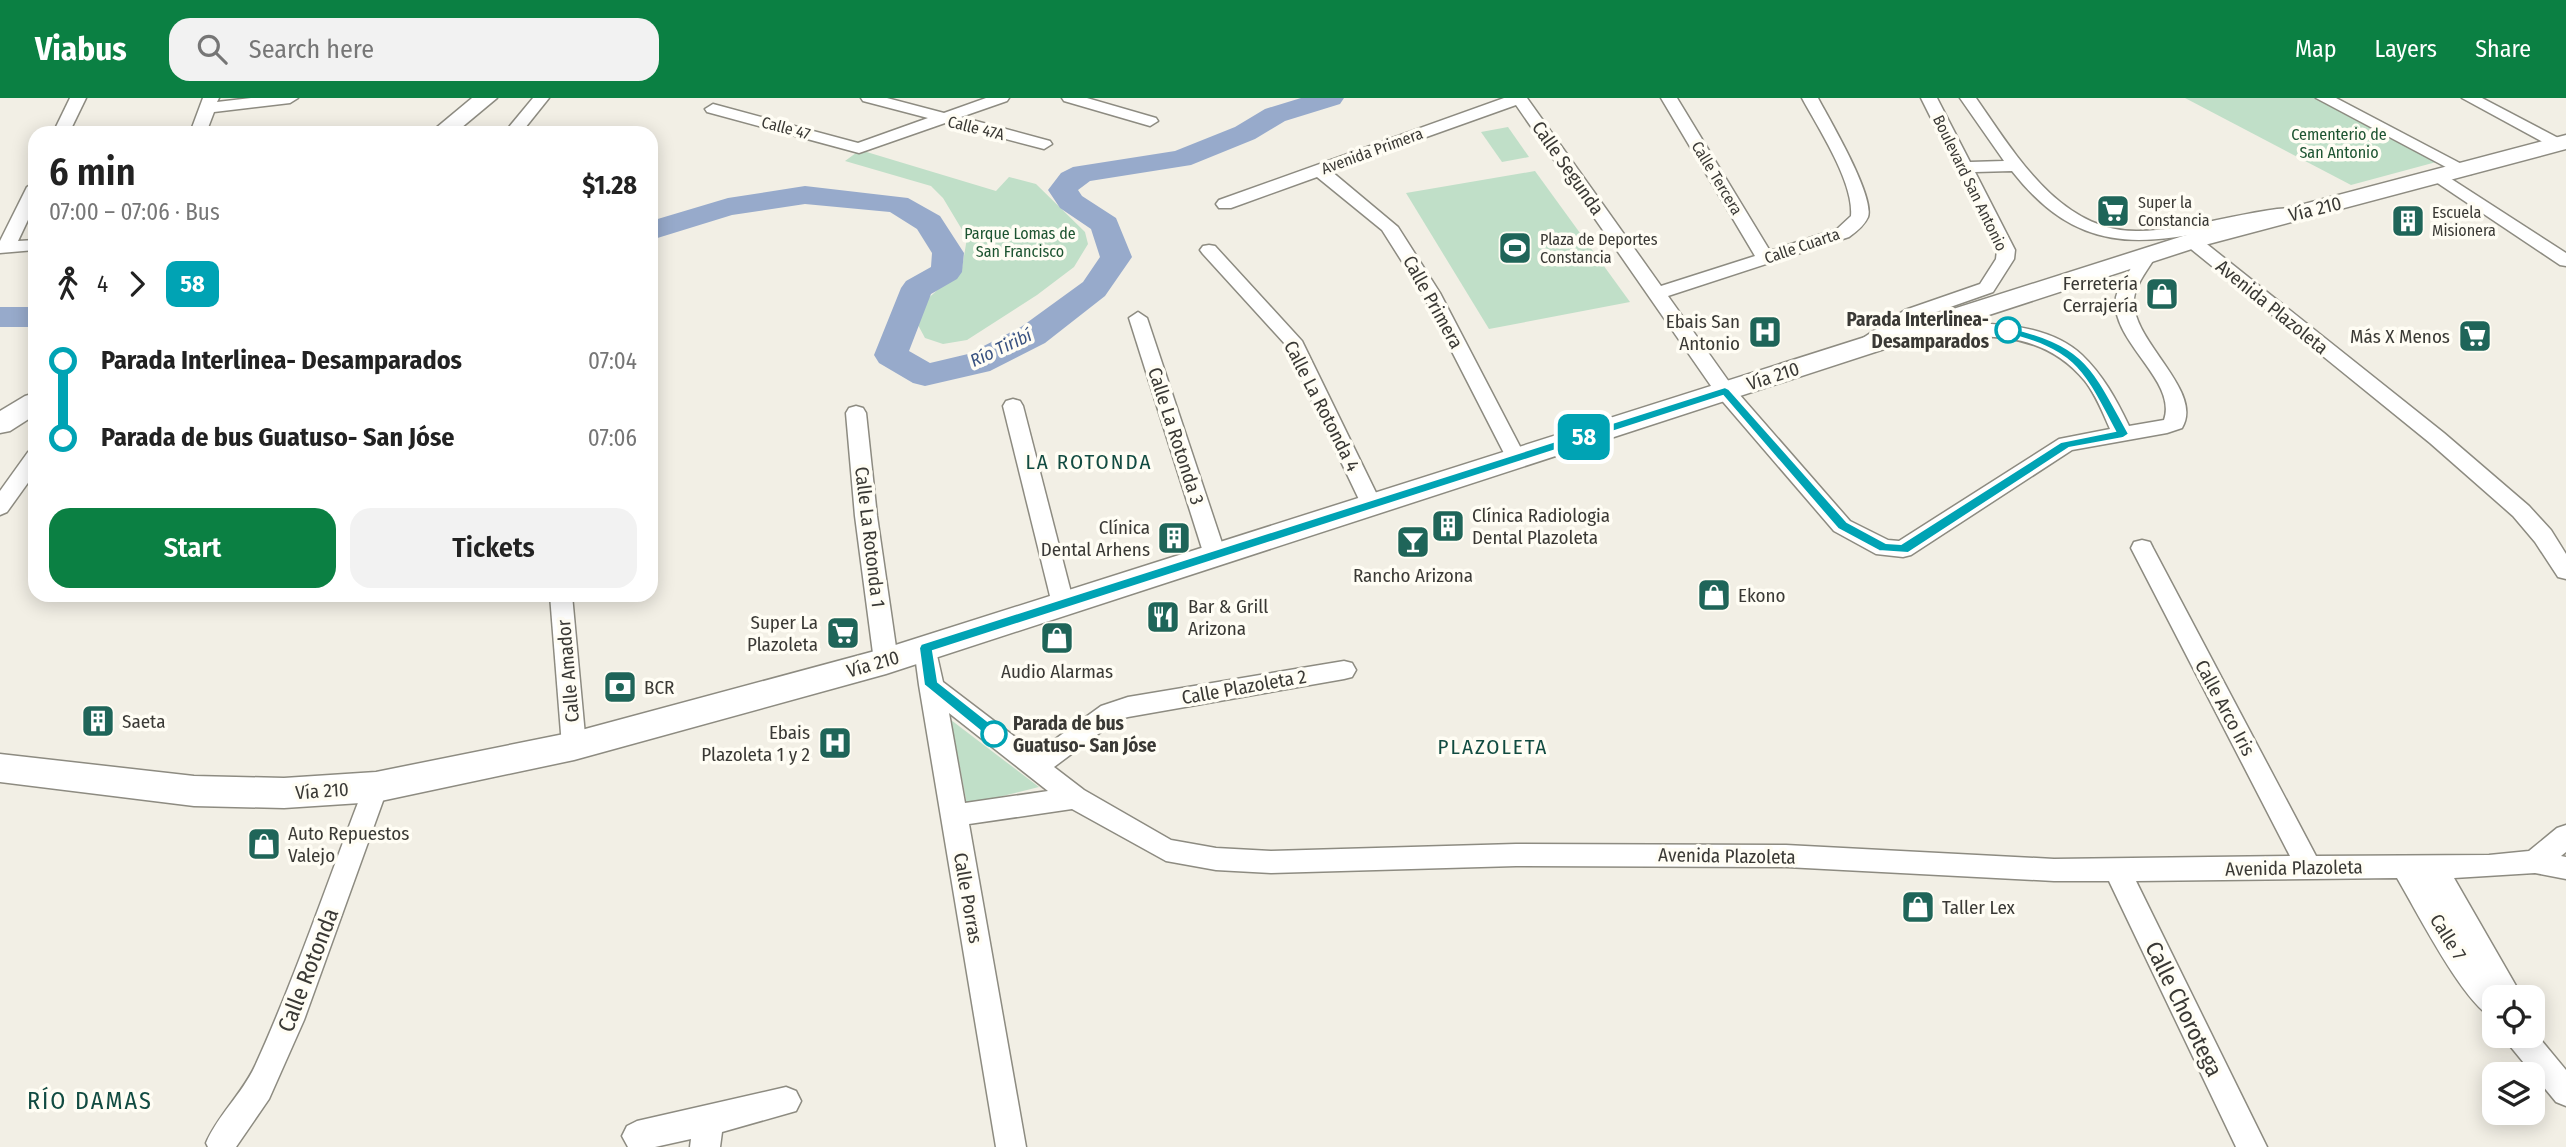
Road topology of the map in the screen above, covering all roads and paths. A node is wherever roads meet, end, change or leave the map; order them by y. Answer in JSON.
{"nodes":[{"id":1,"x":78,"y":98,"type":"edge"},
{"id":2,"x":290,"y":98,"type":"edge"},
{"id":3,"x":486,"y":98,"type":"edge"},
{"id":4,"x":541,"y":98,"type":"edge"},
{"id":5,"x":869,"y":98,"type":"edge"},
{"id":6,"x":1001,"y":98,"type":"edge"},
{"id":7,"x":1070,"y":98,"type":"edge"},
{"id":8,"x":1519,"y":98,"type":"edge"},
{"id":9,"x":1669,"y":98,"type":"edge"},
{"id":10,"x":1810,"y":98,"type":"edge"},
{"id":11,"x":1929,"y":98,"type":"edge"},
{"id":12,"x":1968,"y":98,"type":"edge"},
{"id":13,"x":2324,"y":98,"type":"edge"},
{"id":14,"x":2470,"y":98,"type":"edge"},
{"id":15,"x":209,"y":103,"type":"edge"},
{"id":16,"x":713,"y":109,"type":"dead end"},
{"id":17,"x":944,"y":120,"type":"junction"},
{"id":18,"x":1150,"y":121,"type":"dead end"},
{"id":19,"x":64,"y":126,"type":"edge"},
{"id":20,"x":201,"y":126,"type":"edge"},
{"id":21,"x":450,"y":126,"type":"edge"},
{"id":22,"x":518,"y":126,"type":"edge"},
{"id":23,"x":2562,"y":143,"type":"edge"},
{"id":24,"x":1044,"y":144,"type":"dead end"},
{"id":25,"x":2016,"y":166,"type":"junction"},
{"id":26,"x":1964,"y":167,"type":"junction"},
{"id":27,"x":1319,"y":170,"type":"junction"},
{"id":28,"x":2465,"y":170,"type":"junction"},
{"id":29,"x":2439,"y":176,"type":"junction"},
{"id":30,"x":28,"y":200,"type":"edge"},
{"id":31,"x":1225,"y":204,"type":"dead end"},
{"id":32,"x":2295,"y":213,"type":"junction"},
{"id":33,"x":2192,"y":241,"type":"junction"},
{"id":34,"x":28,"y":246,"type":"edge"},
{"id":35,"x":3,"y":248,"type":"edge"},
{"id":36,"x":1209,"y":250,"type":"dead end"},
{"id":37,"x":2148,"y":254,"type":"junction"},
{"id":38,"x":1766,"y":258,"type":"junction"},
{"id":39,"x":2566,"y":261,"type":"edge"},
{"id":40,"x":1656,"y":294,"type":"junction"},
{"id":41,"x":1138,"y":318,"type":"dead end"},
{"id":42,"x":1871,"y":344,"type":"junction"},
{"id":43,"x":1725,"y":391,"type":"junction"},
{"id":44,"x":28,"y":406,"type":"edge"},
{"id":45,"x":1013,"y":406,"type":"dead end"},
{"id":46,"x":856,"y":412,"type":"dead end"},
{"id":47,"x":0,"y":424,"type":"edge"},
{"id":48,"x":2123,"y":434,"type":"junction"},
{"id":49,"x":1516,"y":458,"type":"junction"},
{"id":50,"x":28,"y":467,"type":"edge"},
{"id":51,"x":1371,"y":505,"type":"junction"},
{"id":52,"x":0,"y":507,"type":"edge"},
{"id":53,"x":2141,"y":548,"type":"dead end"},
{"id":54,"x":1215,"y":555,"type":"junction"},
{"id":55,"x":2566,"y":571,"type":"edge"},
{"id":56,"x":562,"y":602,"type":"edge"},
{"id":57,"x":1063,"y":604,"type":"junction"},
{"id":58,"x":926,"y":648,"type":"junction"},
{"id":59,"x":886,"y":661,"type":"junction"},
{"id":60,"x":1344,"y":670,"type":"dead end"},
{"id":61,"x":932,"y":685,"type":"junction"},
{"id":62,"x":574,"y":746,"type":"junction"},
{"id":63,"x":1036,"y":767,"type":"junction"},
{"id":64,"x":0,"y":768,"type":"edge"},
{"id":65,"x":376,"y":787,"type":"junction"},
{"id":66,"x":1075,"y":798,"type":"junction"},
{"id":67,"x":953,"y":816,"type":"junction"},
{"id":68,"x":2566,"y":835,"type":"edge"},
{"id":69,"x":2535,"y":862,"type":"junction"},
{"id":70,"x":2434,"y":866,"type":"junction"},
{"id":71,"x":2404,"y":867,"type":"junction"},
{"id":72,"x":2309,"y":868,"type":"junction"},
{"id":73,"x":2566,"y":869,"type":"edge"},
{"id":74,"x":2117,"y":870,"type":"junction"},
{"id":75,"x":2501,"y":985,"type":"edge"},
{"id":76,"x":2482,"y":991,"type":"edge"},
{"id":77,"x":2529,"y":1048,"type":"edge"},
{"id":78,"x":2540,"y":1048,"type":"edge"},
{"id":79,"x":2566,"y":1090,"type":"edge"},
{"id":80,"x":786,"y":1101,"type":"dead end"},
{"id":81,"x":706,"y":1134,"type":"edge"},
{"id":82,"x":637,"y":1136,"type":"dead end"},
{"id":83,"x":220,"y":1143,"type":"dead end"},
{"id":84,"x":1012,"y":1147,"type":"edge"},
{"id":85,"x":2252,"y":1147,"type":"edge"}],
"edges":[{"from":1,"to":19,"type":"street"},
{"from":2,"to":15,"type":"street"},
{"from":3,"to":21,"type":"main road"},
{"from":4,"to":22,"type":"street"},
{"from":5,"to":17,"type":"street","name":"Calle 47A"},
{"from":6,"to":17,"type":"street"},
{"from":7,"to":18,"type":"street"},
{"from":8,"to":27,"type":"street","name":"Avenida Primera"},
{"from":8,"to":40,"type":"street","name":"Calle Segunda"},
{"from":9,"to":38,"type":"street","name":"Calle Tercera"},
{"from":10,"to":38,"type":"street","name":"Calle Cuarta"},
{"from":11,"to":26,"type":"street","name":"Boulevard San Antonio"},
{"from":12,"to":25,"type":"street","name":"Boulevard San Antonio"},
{"from":13,"to":28,"type":"street"},
{"from":14,"to":23,"type":"street"},
{"from":15,"to":20,"type":"street"},
{"from":16,"to":17,"type":"street","name":"Calle 47"},
{"from":17,"to":24,"type":"street","name":"Calle 47A"},
{"from":23,"to":28,"type":"main road","name":"Vía 210"},
{"from":25,"to":26,"type":"street"},
{"from":25,"to":32,"type":"street","name":"Boulevard San Antonio"},
{"from":26,"to":42,"type":"street","name":"Boulevard San Antonio"},
{"from":27,"to":31,"type":"street","name":"Avenida Primera"},
{"from":27,"to":49,"type":"street","name":"Calle Primera"},
{"from":28,"to":29,"type":"main road","name":"Vía 210"},
{"from":29,"to":32,"type":"main road","name":"Vía 210"},
{"from":29,"to":39,"type":"street"},
{"from":30,"to":35,"type":"street"},
{"from":32,"to":33,"type":"main road","name":"Vía 210"},
{"from":33,"to":37,"type":"main road","name":"Vía 210"},
{"from":33,"to":55,"type":"street","name":"Avenida Plazoleta"},
{"from":34,"to":35,"type":"street"},
{"from":36,"to":51,"type":"street","name":"Calle La Rotonda 4"},
{"from":37,"to":42,"type":"main road","name":"Vía 210"},
{"from":37,"to":48,"type":"street","name":"Calle Segunda"},
{"from":38,"to":40,"type":"street","name":"Calle Cuarta"},
{"from":40,"to":43,"type":"street","name":"Calle Segunda"},
{"from":41,"to":54,"type":"street","name":"Calle La Rotonda 3"},
{"from":42,"to":43,"type":"main road","name":"Vía 210"},
{"from":42,"to":48,"type":"street"},
{"from":43,"to":48,"type":"street","name":"Calle Segunda"},
{"from":43,"to":49,"type":"main road","name":"Vía 210"},
{"from":44,"to":47,"type":"main road"},
{"from":45,"to":57,"type":"street"},
{"from":46,"to":59,"type":"street","name":"Calle La Rotonda 1"},
{"from":49,"to":51,"type":"main road","name":"Vía 210"},
{"from":50,"to":52,"type":"street"},
{"from":51,"to":54,"type":"main road","name":"Vía 210"},
{"from":53,"to":72,"type":"street","name":"Calle Arco Iris"},
{"from":54,"to":57,"type":"main road","name":"Vía 210"},
{"from":56,"to":62,"type":"street","name":"Calle Amador"},
{"from":57,"to":58,"type":"main road","name":"Vía 210"},
{"from":58,"to":59,"type":"main road","name":"Vía 210"},
{"from":58,"to":61,"type":"street","name":"Calle Porras"},
{"from":59,"to":62,"type":"main road","name":"Vía 210"},
{"from":60,"to":63,"type":"street","name":"Calle Plazoleta 2"},
{"from":61,"to":63,"type":"street","name":"Avenida Plazoleta"},
{"from":61,"to":67,"type":"street","name":"Calle Porras"},
{"from":62,"to":65,"type":"main road","name":"Vía 210"},
{"from":63,"to":66,"type":"street","name":"Avenida Plazoleta"},
{"from":64,"to":65,"type":"main road","name":"Vía 210"},
{"from":65,"to":83,"type":"street","name":"Calle Rotonda"},
{"from":66,"to":67,"type":"street"},
{"from":66,"to":74,"type":"street","name":"Avenida Plazoleta"},
{"from":67,"to":84,"type":"street","name":"Calle Porras"},
{"from":68,"to":69,"type":"street"},
{"from":69,"to":70,"type":"street","name":"Avenida Plazoleta"},
{"from":69,"to":73,"type":"street","name":"Avenida Plazoleta"},
{"from":70,"to":71,"type":"street","name":"Avenida Plazoleta"},
{"from":70,"to":75,"type":"street","name":"Calle 7"},
{"from":71,"to":72,"type":"street","name":"Avenida Plazoleta"},
{"from":71,"to":76,"type":"street","name":"Calle 7"},
{"from":72,"to":74,"type":"street","name":"Avenida Plazoleta"},
{"from":74,"to":85,"type":"street","name":"Calle Chorotega"},
{"from":77,"to":79,"type":"street"},
{"from":78,"to":79,"type":"street"},
{"from":80,"to":81,"type":"street"},
{"from":81,"to":82,"type":"street"}]}
